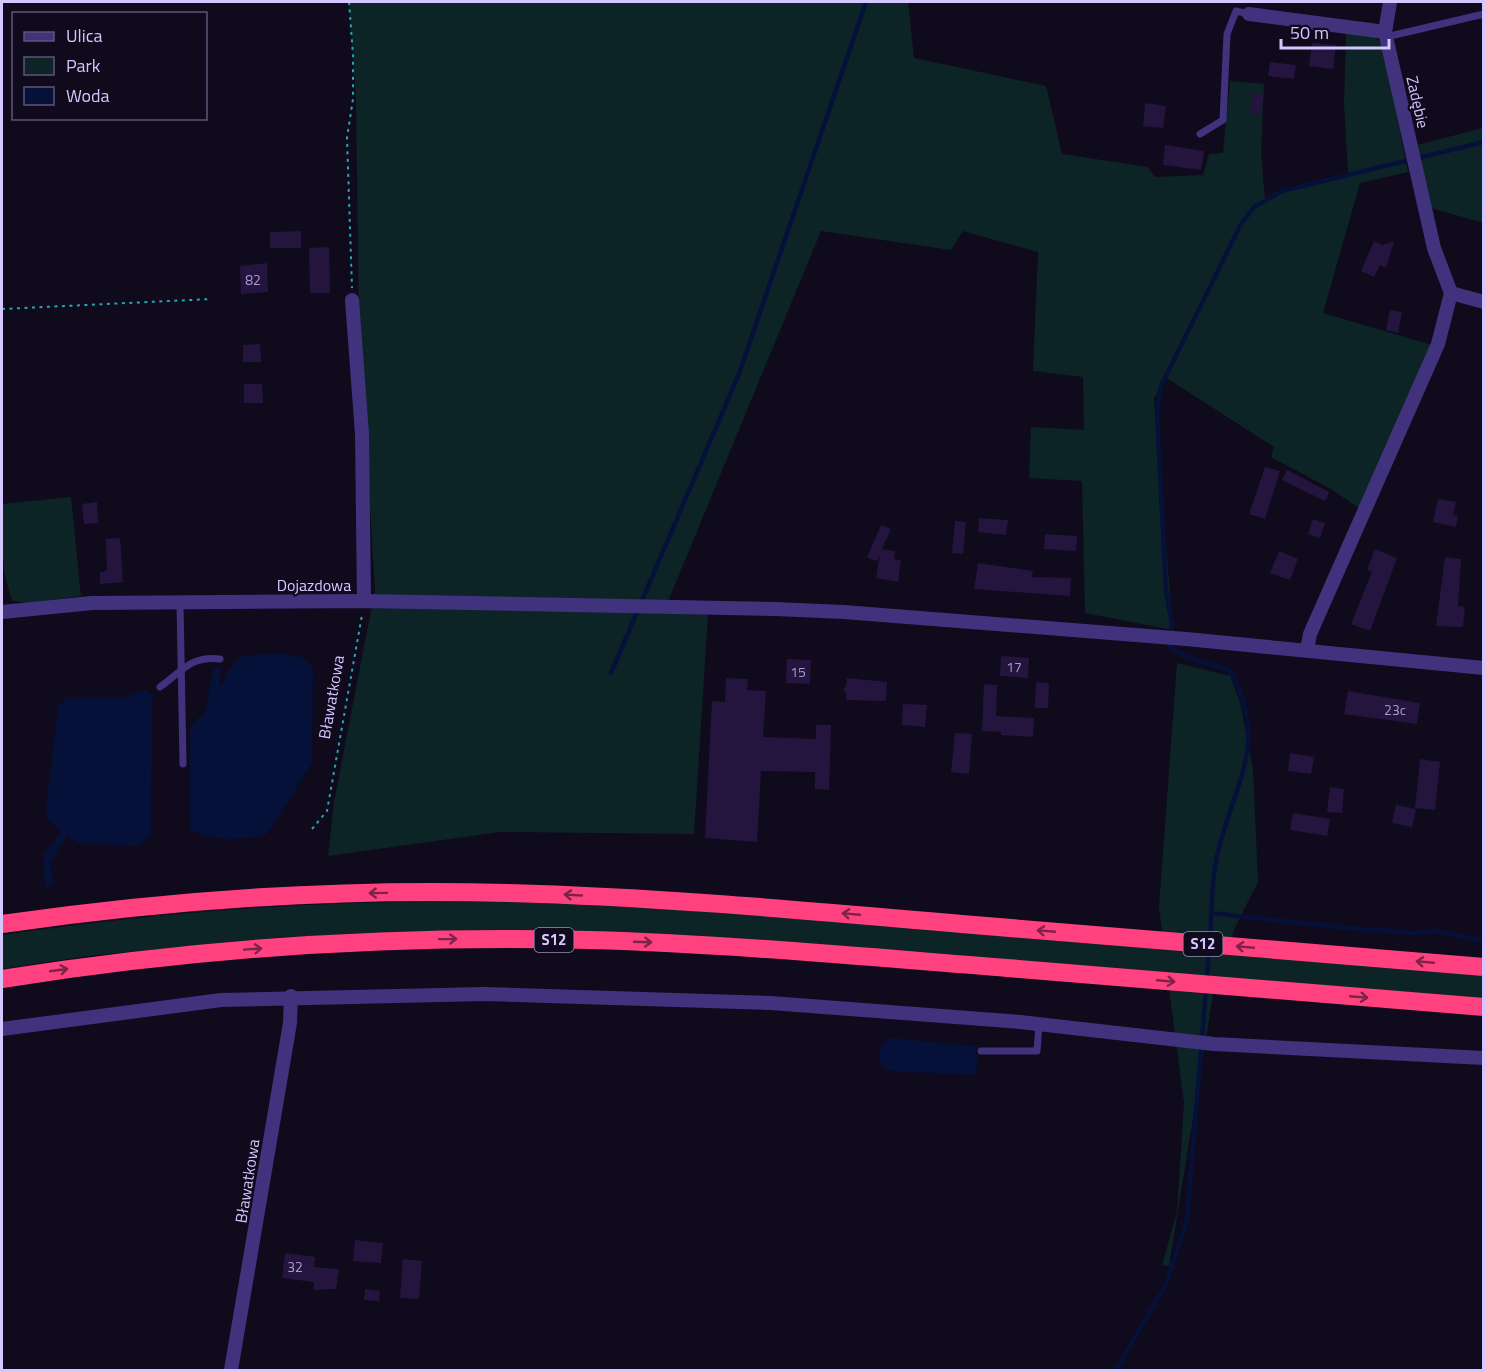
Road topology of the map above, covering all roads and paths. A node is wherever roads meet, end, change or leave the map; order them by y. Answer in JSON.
{"nodes":[{"id":1,"x":349,"y":2,"type":"edge"},
{"id":2,"x":1390,"y":2,"type":"edge"},
{"id":3,"x":1250,"y":14,"type":"joint"},
{"id":4,"x":1484,"y":14,"type":"edge"},
{"id":5,"x":1386,"y":35,"type":"junction"},
{"id":6,"x":1200,"y":134,"type":"dead end"},
{"id":7,"x":1451,"y":293,"type":"junction"},
{"id":8,"x":211,"y":299,"type":"dead end"},
{"id":9,"x":352,"y":300,"type":"joint"},
{"id":10,"x":1484,"y":302,"type":"edge"},
{"id":11,"x":2,"y":309,"type":"edge"},
{"id":12,"x":180,"y":602,"type":"junction"},
{"id":13,"x":364,"y":602,"type":"junction"},
{"id":14,"x":2,"y":611,"type":"edge"},
{"id":15,"x":1306,"y":650,"type":"junction"},
{"id":16,"x":220,"y":659,"type":"dead end"},
{"id":17,"x":183,"y":666,"type":"junction"},
{"id":18,"x":1484,"y":668,"type":"edge"},
{"id":19,"x":160,"y":687,"type":"dead end"},
{"id":20,"x":183,"y":764,"type":"dead end"},
{"id":21,"x":312,"y":829,"type":"dead end"},
{"id":22,"x":2,"y":924,"type":"edge"},
{"id":23,"x":1484,"y":967,"type":"edge"},
{"id":24,"x":2,"y":979,"type":"edge"},
{"id":25,"x":291,"y":996,"type":"junction"},
{"id":26,"x":1484,"y":1007,"type":"edge"},
{"id":27,"x":1039,"y":1024,"type":"junction"},
{"id":28,"x":2,"y":1029,"type":"edge"},
{"id":29,"x":981,"y":1051,"type":"dead end"},
{"id":30,"x":1484,"y":1058,"type":"edge"},
{"id":31,"x":231,"y":1371,"type":"edge"}],
"edges":[{"from":1,"to":9,"type":"path"},
{"from":2,"to":5,"type":"street","name":"Zadębie"},
{"from":3,"to":5,"type":"street"},
{"from":3,"to":6,"type":"lane"},
{"from":4,"to":5,"type":"lane"},
{"from":5,"to":7,"type":"street","name":"Zadębie"},
{"from":7,"to":10,"type":"street"},
{"from":7,"to":15,"type":"street"},
{"from":8,"to":11,"type":"path"},
{"from":9,"to":13,"type":"street"},
{"from":12,"to":13,"type":"street","name":"Dojazdowa"},
{"from":12,"to":14,"type":"street","name":"Dojazdowa"},
{"from":12,"to":17,"type":"lane"},
{"from":13,"to":15,"type":"street","name":"Dojazdowa"},
{"from":13,"to":21,"type":"path","name":"Bławatkowa"},
{"from":15,"to":18,"type":"street","name":"Dojazdowa"},
{"from":16,"to":17,"type":"lane"},
{"from":17,"to":19,"type":"lane"},
{"from":17,"to":20,"type":"lane"},
{"from":23,"to":22,"type":"highway","number":"S12","one_way":true},
{"from":24,"to":26,"type":"highway","number":"S12","one_way":true},
{"from":25,"to":27,"type":"street"},
{"from":25,"to":28,"type":"street"},
{"from":25,"to":31,"type":"street","name":"Bławatkowa"},
{"from":27,"to":29,"type":"lane"},
{"from":27,"to":30,"type":"street"}]}
